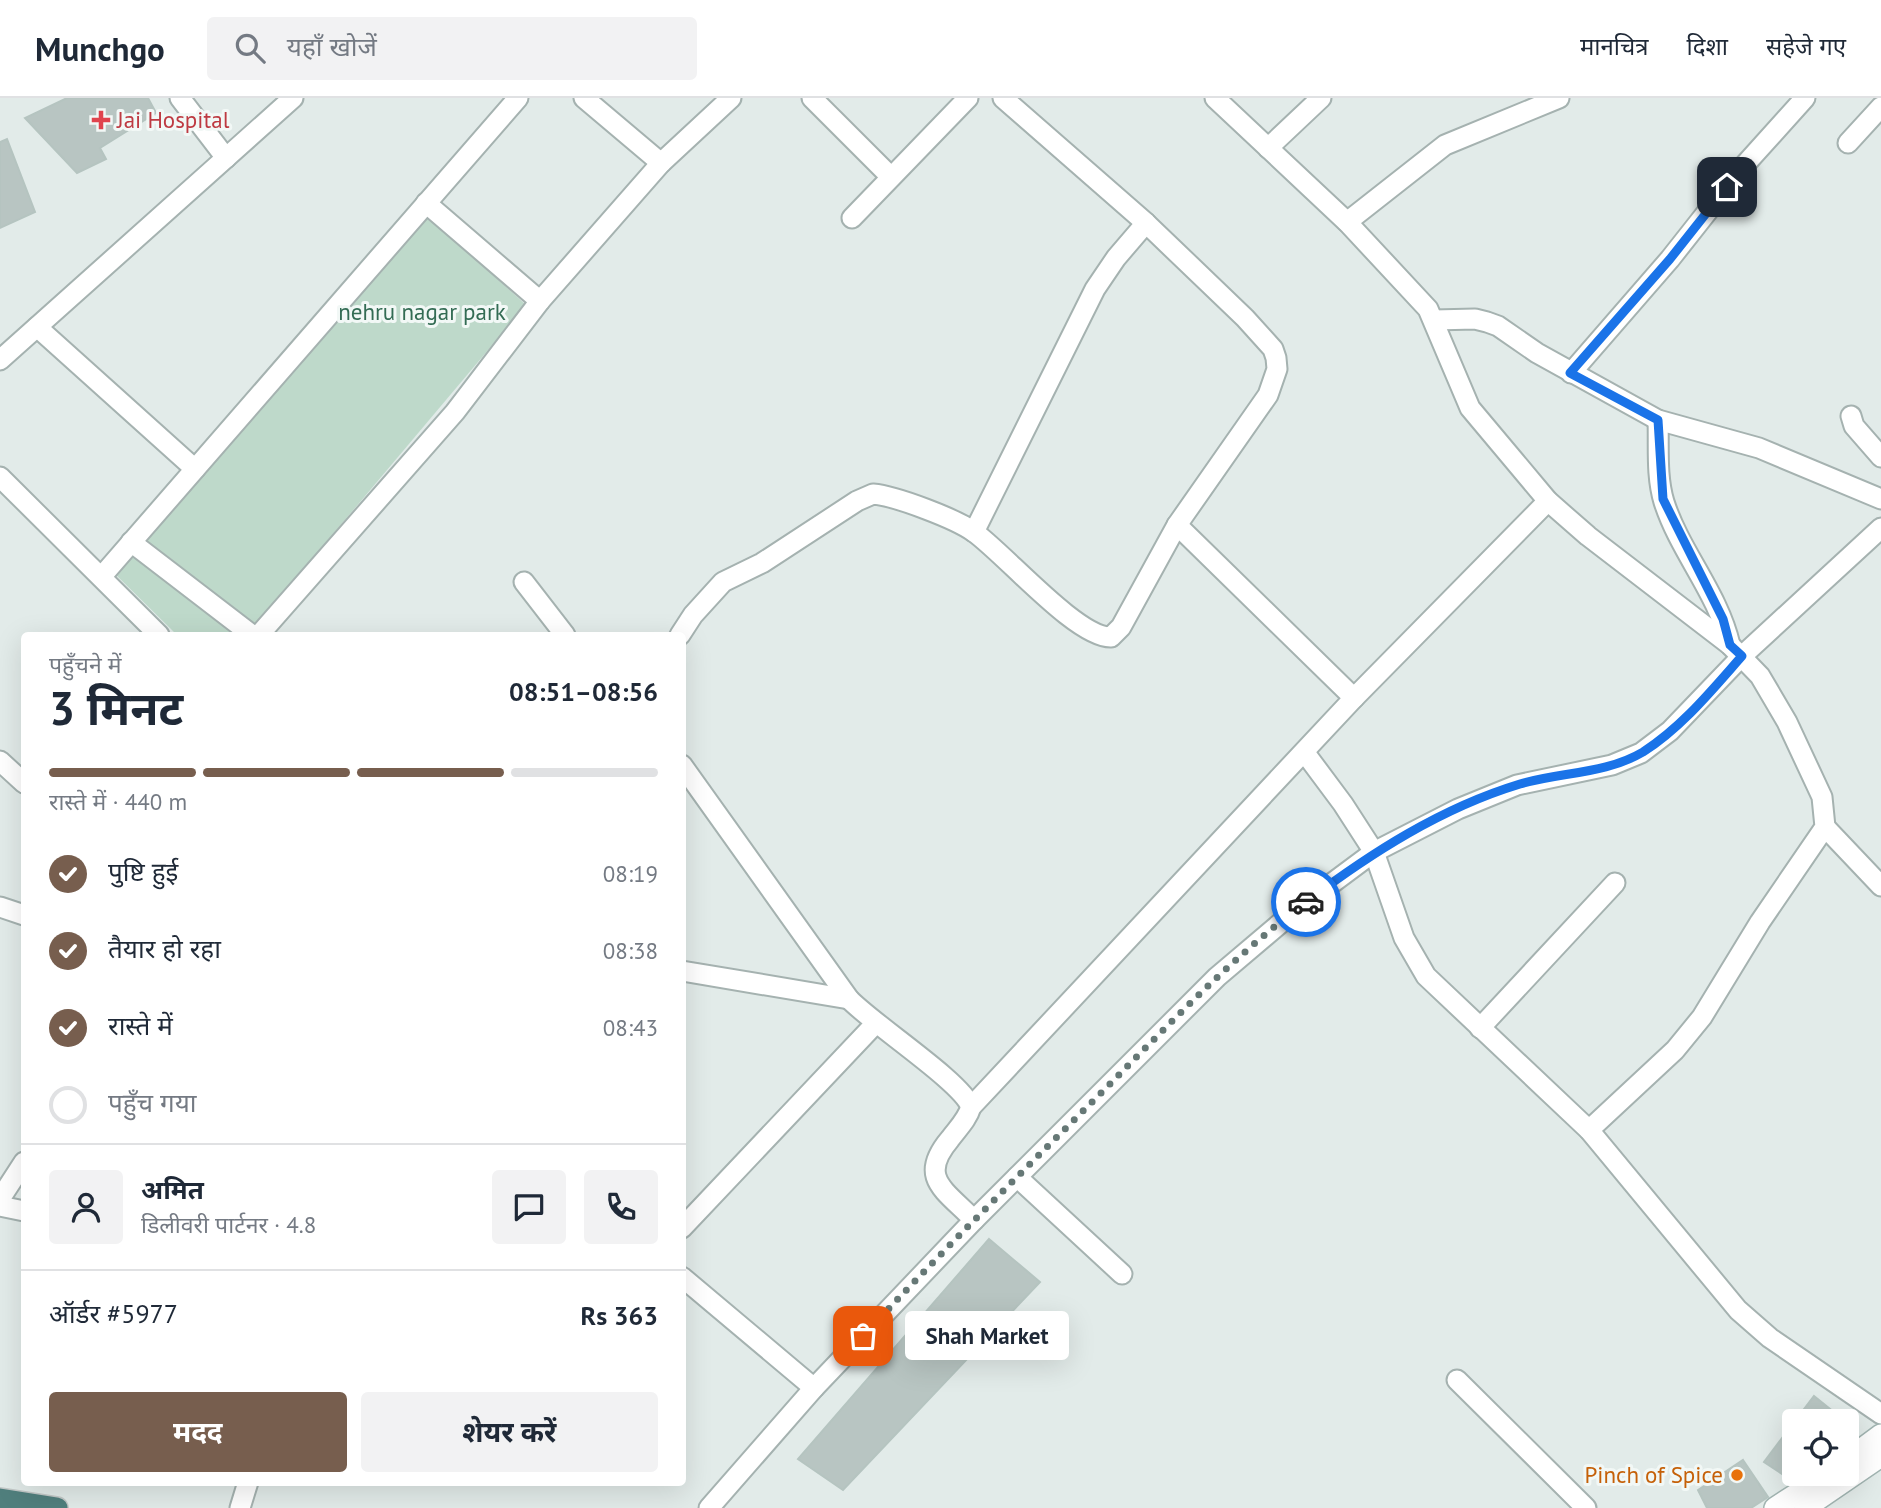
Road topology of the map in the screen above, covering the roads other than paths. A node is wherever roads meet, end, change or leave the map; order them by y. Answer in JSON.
{"nodes":[{"id":1,"x":180,"y":98,"type":"edge"},
{"id":2,"x":293,"y":98,"type":"edge"},
{"id":3,"x":518,"y":98,"type":"edge"},
{"id":4,"x":584,"y":98,"type":"edge"},
{"id":5,"x":731,"y":98,"type":"edge"},
{"id":6,"x":812,"y":98,"type":"edge"},
{"id":7,"x":968,"y":98,"type":"edge"},
{"id":8,"x":1003,"y":98,"type":"edge"},
{"id":9,"x":1321,"y":98,"type":"edge"},
{"id":10,"x":1559,"y":98,"type":"edge"},
{"id":11,"x":1805,"y":98,"type":"edge"},
{"id":12,"x":1219,"y":99,"type":"edge"},
{"id":13,"x":1881,"y":107,"type":"edge"},
{"id":14,"x":1847,"y":144,"type":"dead end"},
{"id":15,"x":1268,"y":148,"type":"junction"},
{"id":16,"x":226,"y":158,"type":"junction"},
{"id":17,"x":660,"y":163,"type":"junction"},
{"id":18,"x":891,"y":177,"type":"junction"},
{"id":19,"x":426,"y":203,"type":"junction"},
{"id":20,"x":852,"y":218,"type":"dead end"},
{"id":21,"x":1346,"y":222,"type":"junction"},
{"id":22,"x":1146,"y":223,"type":"junction"},
{"id":23,"x":540,"y":301,"type":"junction"},
{"id":24,"x":1434,"y":320,"type":"junction"},
{"id":25,"x":37,"y":327,"type":"junction"},
{"id":26,"x":0,"y":360,"type":"edge"},
{"id":27,"x":1570,"y":373,"type":"junction"},
{"id":28,"x":1851,"y":416,"type":"dead end"},
{"id":29,"x":1658,"y":420,"type":"junction"},
{"id":30,"x":1881,"y":457,"type":"edge"},
{"id":31,"x":195,"y":469,"type":"junction"},
{"id":32,"x":0,"y":477,"type":"edge"},
{"id":33,"x":1881,"y":499,"type":"edge"},
{"id":34,"x":1548,"y":501,"type":"junction"},
{"id":35,"x":1177,"y":525,"type":"junction"},
{"id":36,"x":1881,"y":528,"type":"edge"},
{"id":37,"x":974,"y":532,"type":"junction"},
{"id":38,"x":131,"y":542,"type":"junction"},
{"id":39,"x":102,"y":576,"type":"junction"},
{"id":40,"x":524,"y":582,"type":"dead end"},
{"id":41,"x":156,"y":632,"type":"edge"},
{"id":42,"x":248,"y":632,"type":"edge"},
{"id":43,"x":261,"y":632,"type":"edge"},
{"id":44,"x":563,"y":632,"type":"edge"},
{"id":45,"x":682,"y":632,"type":"edge"},
{"id":46,"x":1736,"y":651,"type":"junction"},
{"id":47,"x":1354,"y":698,"type":"junction"},
{"id":48,"x":1305,"y":753,"type":"junction"},
{"id":49,"x":0,"y":761,"type":"edge"},
{"id":50,"x":686,"y":771,"type":"edge"},
{"id":51,"x":21,"y":780,"type":"edge"},
{"id":52,"x":1825,"y":827,"type":"junction"},
{"id":53,"x":1374,"y":852,"type":"junction"},
{"id":54,"x":1615,"y":883,"type":"dead end"},
{"id":55,"x":1881,"y":886,"type":"edge"},
{"id":56,"x":0,"y":907,"type":"edge"},
{"id":57,"x":21,"y":914,"type":"edge"},
{"id":58,"x":686,"y":972,"type":"edge"},
{"id":59,"x":849,"y":999,"type":"junction"},
{"id":60,"x":875,"y":1024,"type":"junction"},
{"id":61,"x":1480,"y":1028,"type":"junction"},
{"id":62,"x":971,"y":1107,"type":"junction"},
{"id":63,"x":1589,"y":1130,"type":"junction"},
{"id":64,"x":21,"y":1167,"type":"edge"},
{"id":65,"x":1017,"y":1177,"type":"junction"},
{"id":66,"x":0,"y":1199,"type":"edge"},
{"id":67,"x":0,"y":1206,"type":"edge"},
{"id":68,"x":21,"y":1210,"type":"edge"},
{"id":69,"x":974,"y":1220,"type":"junction"},
{"id":70,"x":686,"y":1224,"type":"edge"},
{"id":71,"x":1122,"y":1274,"type":"dead end"},
{"id":72,"x":686,"y":1280,"type":"edge"},
{"id":73,"x":1457,"y":1380,"type":"dead end"},
{"id":74,"x":814,"y":1388,"type":"junction"},
{"id":75,"x":1881,"y":1414,"type":"edge"},
{"id":76,"x":1881,"y":1435,"type":"edge"},
{"id":77,"x":1859,"y":1451,"type":"edge"},
{"id":78,"x":1881,"y":1456,"type":"edge"},
{"id":79,"x":247,"y":1486,"type":"edge"},
{"id":80,"x":1809,"y":1486,"type":"edge"},
{"id":81,"x":0,"y":1499,"type":"edge"},
{"id":82,"x":57,"y":1508,"type":"edge"},
{"id":83,"x":240,"y":1508,"type":"edge"},
{"id":84,"x":709,"y":1508,"type":"edge"},
{"id":85,"x":1586,"y":1508,"type":"edge"},
{"id":86,"x":1775,"y":1508,"type":"edge"},
{"id":87,"x":1805,"y":1508,"type":"edge"}],
"edges":[{"from":1,"to":16,"type":"street"},
{"from":2,"to":16,"type":"street"},
{"from":3,"to":19,"type":"street"},
{"from":4,"to":17,"type":"street"},
{"from":5,"to":17,"type":"street"},
{"from":6,"to":18,"type":"street"},
{"from":7,"to":18,"type":"street"},
{"from":8,"to":22,"type":"street"},
{"from":9,"to":15,"type":"street"},
{"from":10,"to":21,"type":"street"},
{"from":11,"to":27,"type":"street"},
{"from":12,"to":15,"type":"street"},
{"from":13,"to":14,"type":"street"},
{"from":15,"to":21,"type":"street"},
{"from":16,"to":25,"type":"street"},
{"from":17,"to":23,"type":"street"},
{"from":18,"to":20,"type":"street"},
{"from":19,"to":23,"type":"street"},
{"from":19,"to":31,"type":"street"},
{"from":21,"to":24,"type":"street"},
{"from":22,"to":35,"type":"street"},
{"from":22,"to":37,"type":"street"},
{"from":23,"to":43,"type":"street"},
{"from":24,"to":27,"type":"street"},
{"from":24,"to":34,"type":"street"},
{"from":25,"to":26,"type":"street"},
{"from":25,"to":31,"type":"street"},
{"from":27,"to":29,"type":"street"},
{"from":28,"to":30,"type":"street"},
{"from":29,"to":33,"type":"street"},
{"from":29,"to":46,"type":"street"},
{"from":31,"to":38,"type":"street"},
{"from":32,"to":39,"type":"street"},
{"from":34,"to":46,"type":"street"},
{"from":34,"to":47,"type":"street"},
{"from":35,"to":37,"type":"street"},
{"from":35,"to":47,"type":"street"},
{"from":36,"to":46,"type":"street"},
{"from":37,"to":45,"type":"street"},
{"from":38,"to":39,"type":"street"},
{"from":38,"to":42,"type":"street"},
{"from":39,"to":41,"type":"street"},
{"from":40,"to":44,"type":"street"},
{"from":46,"to":52,"type":"street"},
{"from":46,"to":53,"type":"street"},
{"from":47,"to":48,"type":"street"},
{"from":48,"to":53,"type":"street"},
{"from":48,"to":62,"type":"street"},
{"from":49,"to":51,"type":"street"},
{"from":50,"to":59,"type":"street"},
{"from":52,"to":55,"type":"street"},
{"from":52,"to":63,"type":"street"},
{"from":53,"to":61,"type":"street"},
{"from":53,"to":65,"type":"street"},
{"from":54,"to":61,"type":"street"},
{"from":56,"to":57,"type":"street"},
{"from":58,"to":59,"type":"street"},
{"from":59,"to":60,"type":"street"},
{"from":60,"to":62,"type":"street"},
{"from":60,"to":70,"type":"street"},
{"from":61,"to":63,"type":"street"},
{"from":62,"to":69,"type":"street"},
{"from":63,"to":75,"type":"street"},
{"from":64,"to":66,"type":"street"},
{"from":65,"to":69,"type":"street"},
{"from":65,"to":71,"type":"street"},
{"from":67,"to":68,"type":"street"},
{"from":69,"to":74,"type":"street"},
{"from":72,"to":74,"type":"street"},
{"from":73,"to":85,"type":"street"},
{"from":74,"to":84,"type":"street"},
{"from":76,"to":77,"type":"main road"},
{"from":78,"to":87,"type":"main road"},
{"from":79,"to":83,"type":"street"},
{"from":80,"to":86,"type":"main road"},
{"from":81,"to":82,"type":"highway"}]}
